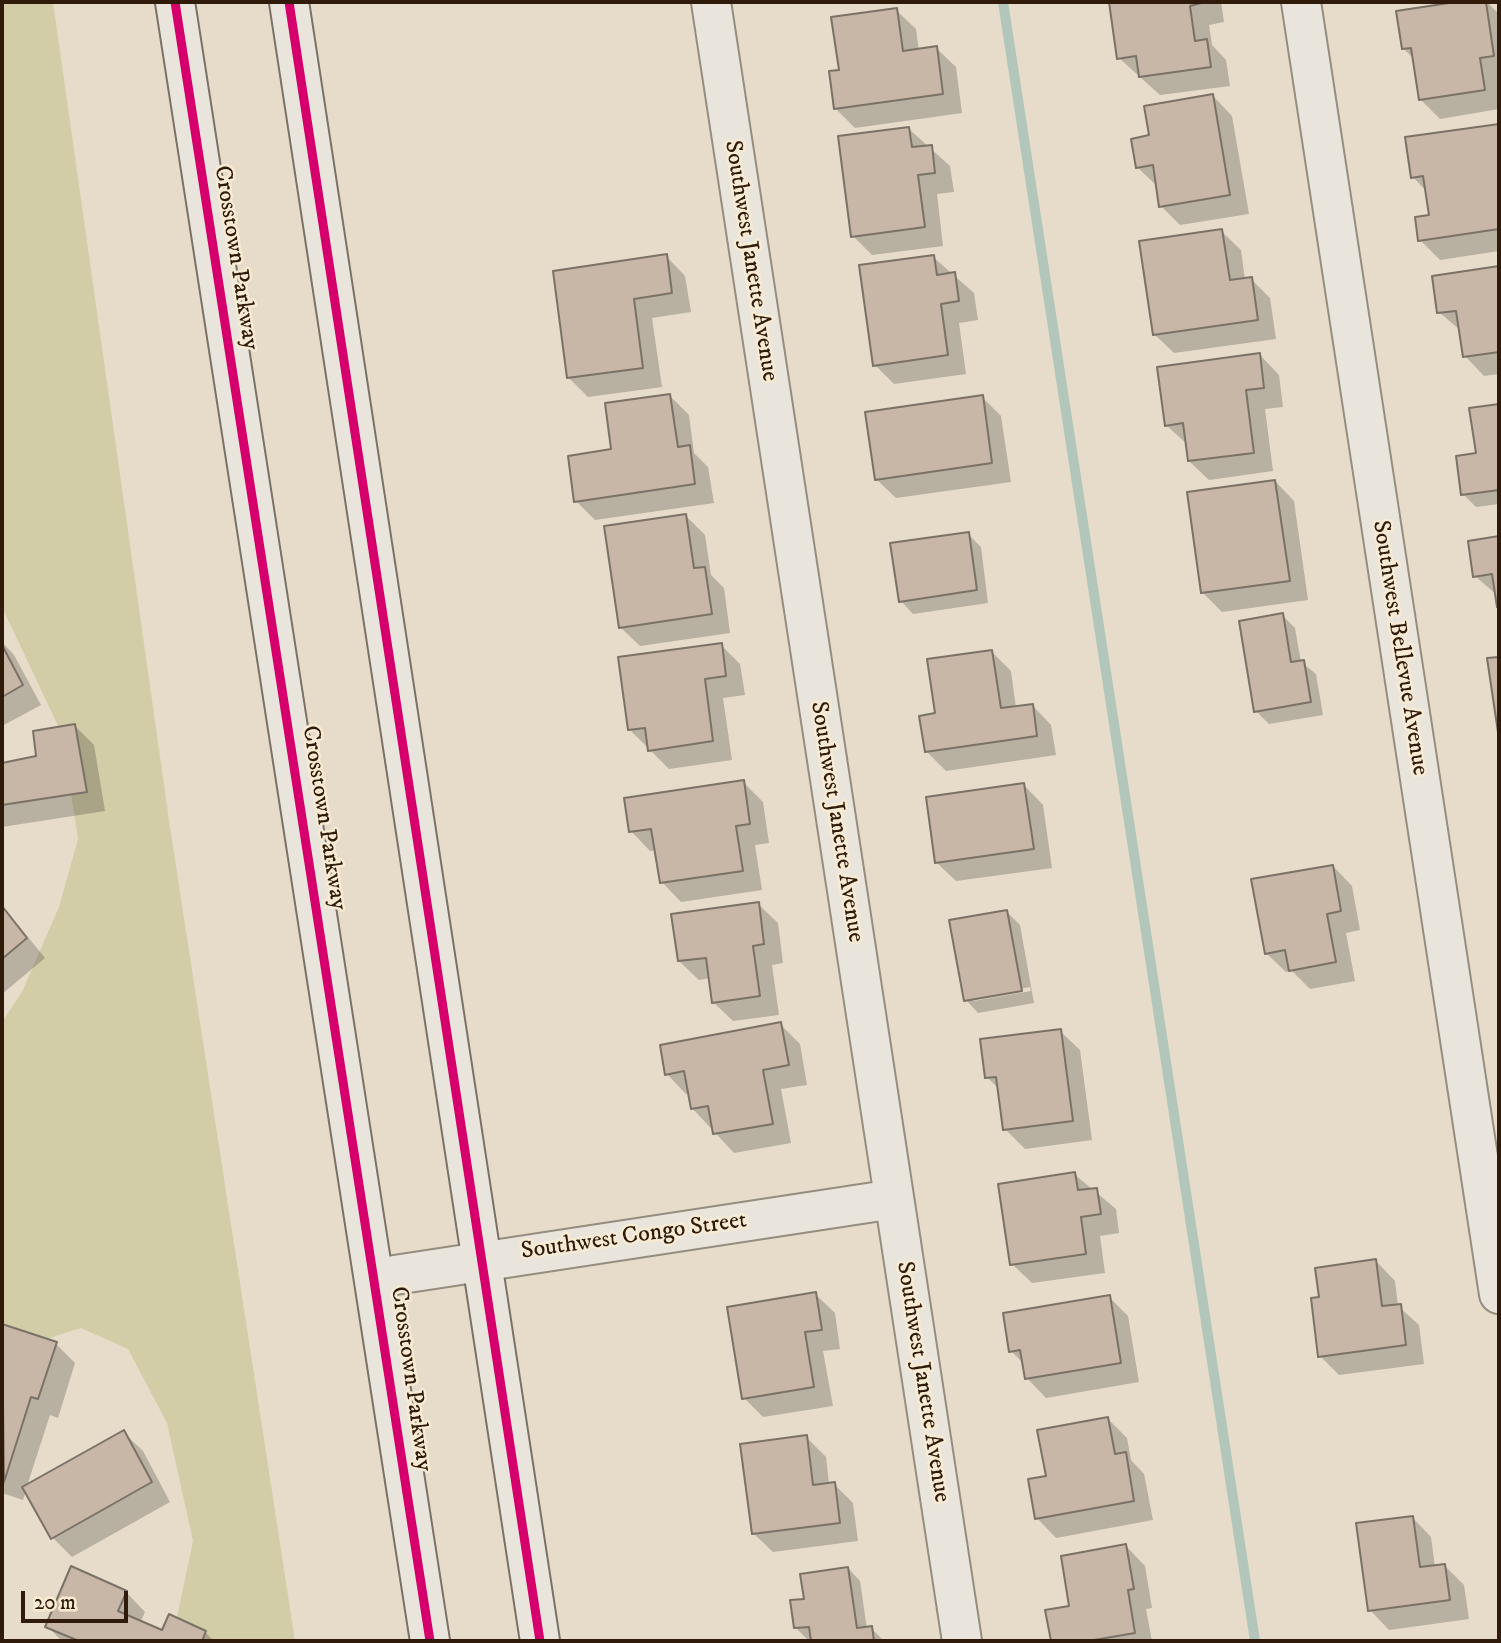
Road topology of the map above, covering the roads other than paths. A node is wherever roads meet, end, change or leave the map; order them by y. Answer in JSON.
{"nodes":[{"id":1,"x":175,"y":2,"type":"edge"},
{"id":2,"x":289,"y":2,"type":"edge"},
{"id":3,"x":711,"y":2,"type":"edge"},
{"id":4,"x":1301,"y":2,"type":"edge"},
{"id":5,"x":1483,"y":1100,"type":"edge"},
{"id":6,"x":894,"y":1199,"type":"junction"},
{"id":7,"x":484,"y":1259,"type":"junction"},
{"id":8,"x":376,"y":1278,"type":"junction"},
{"id":9,"x":1499,"y":1294,"type":"edge"},
{"id":10,"x":430,"y":1641,"type":"edge"},
{"id":11,"x":540,"y":1641,"type":"edge"},
{"id":12,"x":961,"y":1641,"type":"edge"}],
"edges":[{"from":1,"to":8,"type":"street","name":"Crosstown Parkway"},
{"from":2,"to":7,"type":"street"},
{"from":3,"to":6,"type":"street","name":"Southwest Janette Avenue"},
{"from":4,"to":5,"type":"street","name":"Southwest Bellevue Avenue"},
{"from":5,"to":9,"type":"street","name":"Southwest Bellevue Avenue"},
{"from":6,"to":7,"type":"street","name":"Southwest Congo Street"},
{"from":6,"to":12,"type":"street","name":"Southwest Janette Avenue"},
{"from":7,"to":8,"type":"street","name":"Southwest Congo Street"},
{"from":7,"to":11,"type":"street"},
{"from":8,"to":10,"type":"street","name":"Crosstown Parkway"}]}
